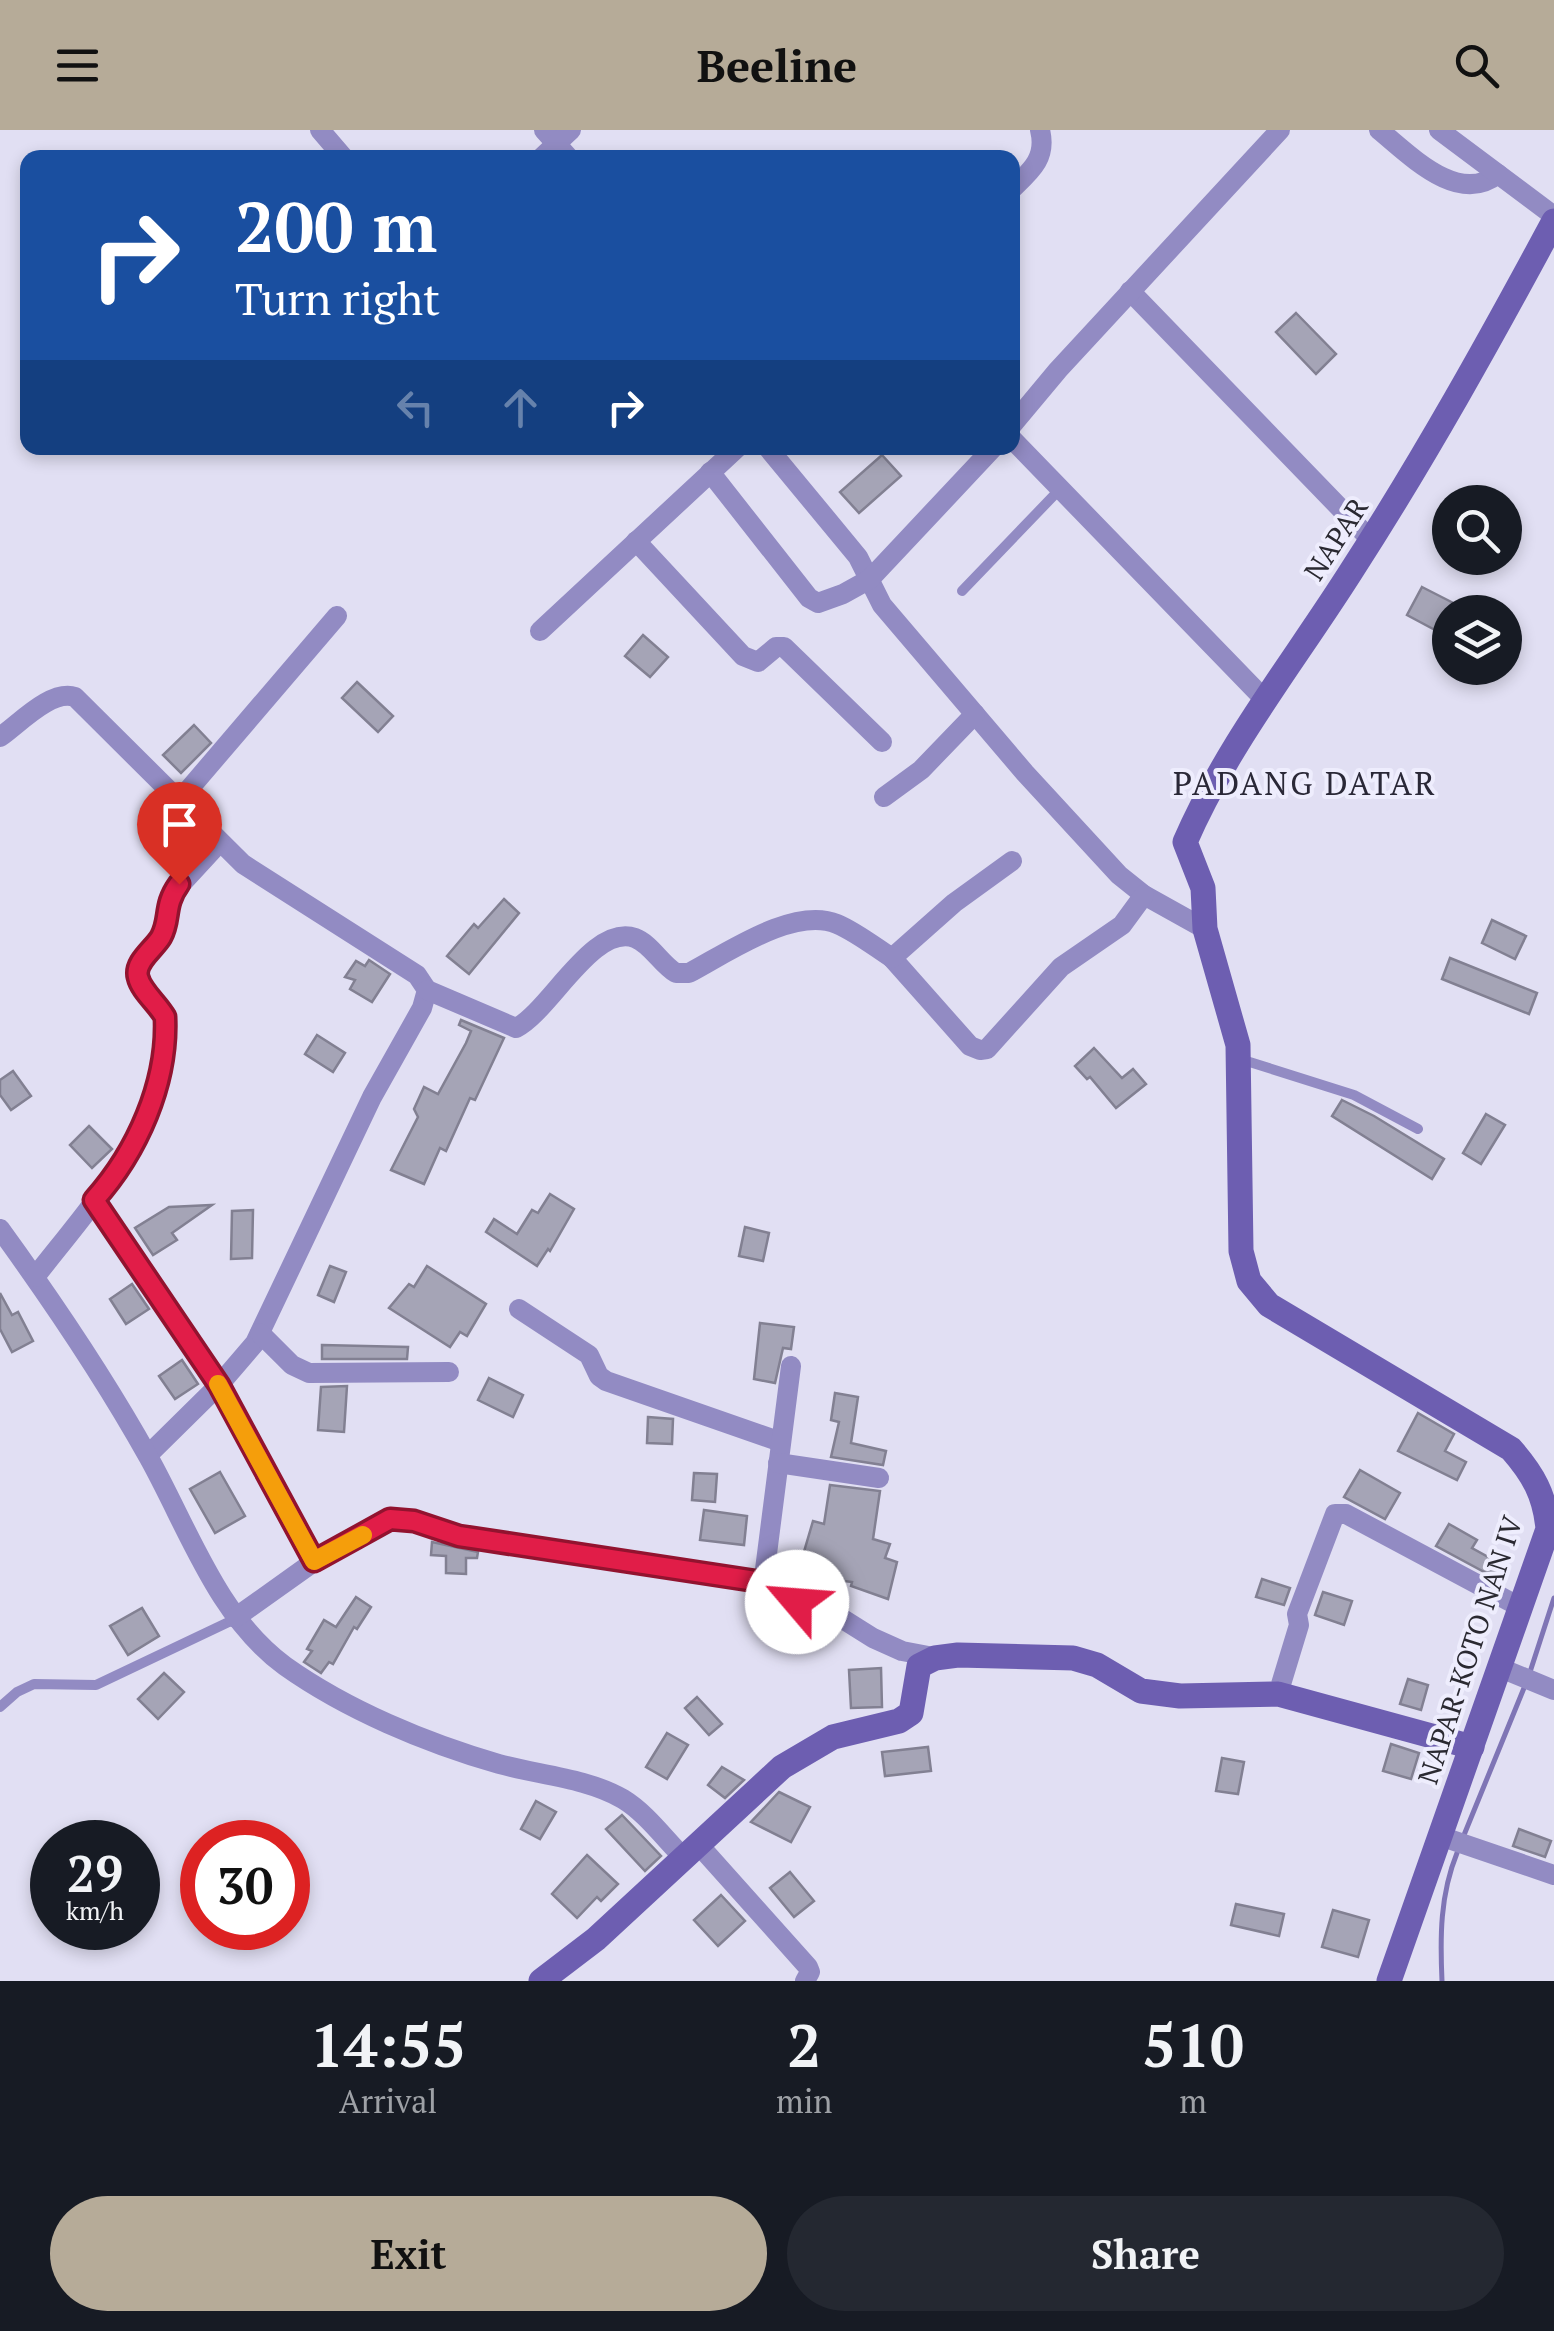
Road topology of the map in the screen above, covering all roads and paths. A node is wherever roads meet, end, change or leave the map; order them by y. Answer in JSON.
{"nodes":[{"id":1,"x":320,"y":130,"type":"edge"},
{"id":2,"x":1040,"y":130,"type":"edge"},
{"id":3,"x":1280,"y":130,"type":"edge"},
{"id":4,"x":1379,"y":130,"type":"edge"},
{"id":5,"x":1439,"y":130,"type":"edge"},
{"id":6,"x":337,"y":150,"type":"edge"},
{"id":7,"x":1498,"y":174,"type":"junction"},
{"id":8,"x":1020,"y":181,"type":"edge"},
{"id":9,"x":1554,"y":219,"type":"edge"},
{"id":10,"x":1130,"y":291,"type":"junction"},
{"id":11,"x":1020,"y":415,"type":"edge"},
{"id":12,"x":1020,"y":448,"type":"edge"},
{"id":13,"x":729,"y":455,"type":"edge"},
{"id":14,"x":774,"y":455,"type":"edge"},
{"id":15,"x":987,"y":455,"type":"edge"},
{"id":16,"x":710,"y":472,"type":"junction"},
{"id":17,"x":1060,"y":489,"type":"junction"},
{"id":18,"x":1371,"y":540,"type":"junction"},
{"id":19,"x":636,"y":542,"type":"junction"},
{"id":20,"x":870,"y":579,"type":"junction"},
{"id":21,"x":962,"y":590,"type":"dead end"},
{"id":22,"x":338,"y":616,"type":"dead end"},
{"id":23,"x":540,"y":631,"type":"dead end"},
{"id":24,"x":1266,"y":700,"type":"junction"},
{"id":25,"x":975,"y":714,"type":"junction"},
{"id":26,"x":0,"y":738,"type":"edge"},
{"id":27,"x":882,"y":742,"type":"dead end"},
{"id":28,"x":884,"y":797,"type":"dead end"},
{"id":29,"x":178,"y":802,"type":"junction"},
{"id":30,"x":219,"y":843,"type":"junction"},
{"id":31,"x":1012,"y":861,"type":"dead end"},
{"id":32,"x":1203,"y":888,"type":"joint"},
{"id":33,"x":1144,"y":895,"type":"junction"},
{"id":34,"x":1204,"y":929,"type":"junction"},
{"id":35,"x":892,"y":958,"type":"junction"},
{"id":36,"x":428,"y":990,"type":"junction"},
{"id":37,"x":1239,"y":1059,"type":"junction"},
{"id":38,"x":1418,"y":1129,"type":"dead end"},
{"id":39,"x":94,"y":1200,"type":"junction"},
{"id":40,"x":0,"y":1228,"type":"edge"},
{"id":41,"x":35,"y":1277,"type":"junction"},
{"id":42,"x":519,"y":1309,"type":"dead end"},
{"id":43,"x":260,"y":1333,"type":"junction"},
{"id":44,"x":791,"y":1366,"type":"dead end"},
{"id":45,"x":449,"y":1372,"type":"dead end"},
{"id":46,"x":219,"y":1385,"type":"junction"},
{"id":47,"x":779,"y":1453,"type":"junction"},
{"id":48,"x":148,"y":1456,"type":"junction"},
{"id":49,"x":879,"y":1478,"type":"dead end"},
{"id":50,"x":1550,"y":1501,"type":"edge"},
{"id":51,"x":314,"y":1561,"type":"junction"},
{"id":52,"x":762,"y":1582,"type":"junction"},
{"id":53,"x":1520,"y":1606,"type":"junction"},
{"id":54,"x":236,"y":1618,"type":"junction"},
{"id":55,"x":932,"y":1660,"type":"junction"},
{"id":56,"x":1498,"y":1667,"type":"junction"},
{"id":57,"x":1554,"y":1690,"type":"edge"},
{"id":58,"x":1278,"y":1694,"type":"junction"},
{"id":59,"x":0,"y":1706,"type":"edge"},
{"id":60,"x":1472,"y":1747,"type":"junction"},
{"id":61,"x":1440,"y":1836,"type":"junction"},
{"id":62,"x":690,"y":1851,"type":"junction"},
{"id":63,"x":1554,"y":1875,"type":"edge"},
{"id":64,"x":541,"y":1981,"type":"edge"},
{"id":65,"x":805,"y":1981,"type":"edge"},
{"id":66,"x":1388,"y":1981,"type":"edge"}],
"edges":[{"from":1,"to":6,"type":"street"},
{"from":2,"to":8,"type":"street"},
{"from":3,"to":10,"type":"street"},
{"from":4,"to":7,"type":"street"},
{"from":5,"to":7,"type":"street"},
{"from":7,"to":9,"type":"street"},
{"from":9,"to":18,"type":"street","name":"NAPAR"},
{"from":10,"to":11,"type":"street"},
{"from":10,"to":18,"type":"street"},
{"from":12,"to":17,"type":"street"},
{"from":13,"to":16,"type":"street"},
{"from":14,"to":20,"type":"street"},
{"from":15,"to":20,"type":"street"},
{"from":16,"to":19,"type":"street"},
{"from":16,"to":20,"type":"street"},
{"from":17,"to":21,"type":"lane"},
{"from":17,"to":24,"type":"street"},
{"from":18,"to":24,"type":"street","name":"NAPAR"},
{"from":19,"to":23,"type":"street"},
{"from":19,"to":27,"type":"street"},
{"from":20,"to":25,"type":"street"},
{"from":22,"to":29,"type":"street"},
{"from":24,"to":32,"type":"street","name":"NAPAR"},
{"from":25,"to":28,"type":"street"},
{"from":25,"to":33,"type":"street"},
{"from":26,"to":29,"type":"street"},
{"from":29,"to":30,"type":"street"},
{"from":30,"to":36,"type":"street"},
{"from":30,"to":39,"type":"street"},
{"from":31,"to":35,"type":"street"},
{"from":32,"to":34,"type":"street","name":"NAPAR-KOTO NAN IV"},
{"from":33,"to":34,"type":"street"},
{"from":33,"to":35,"type":"street"},
{"from":34,"to":37,"type":"street","name":"NAPAR-KOTO NAN IV"},
{"from":35,"to":36,"type":"street"},
{"from":36,"to":43,"type":"street"},
{"from":37,"to":38,"type":"lane"},
{"from":37,"to":50,"type":"street","name":"NAPAR-KOTO NAN IV"},
{"from":39,"to":41,"type":"street"},
{"from":39,"to":46,"type":"street"},
{"from":40,"to":41,"type":"street"},
{"from":41,"to":48,"type":"street"},
{"from":42,"to":47,"type":"street"},
{"from":43,"to":45,"type":"street"},
{"from":43,"to":46,"type":"street"},
{"from":44,"to":47,"type":"street"},
{"from":46,"to":48,"type":"street"},
{"from":46,"to":51,"type":"street"},
{"from":47,"to":49,"type":"street"},
{"from":47,"to":52,"type":"street"},
{"from":48,"to":54,"type":"street"},
{"from":50,"to":53,"type":"street","name":"NAPAR-KOTO NAN IV"},
{"from":51,"to":52,"type":"street"},
{"from":51,"to":54,"type":"street"},
{"from":52,"to":55,"type":"street"},
{"from":53,"to":56,"type":"street","name":"NAPAR-KOTO NAN IV"},
{"from":53,"to":58,"type":"street"},
{"from":54,"to":59,"type":"lane"},
{"from":54,"to":62,"type":"street"},
{"from":55,"to":58,"type":"street"},
{"from":55,"to":62,"type":"street"},
{"from":56,"to":57,"type":"street"},
{"from":56,"to":60,"type":"street","name":"NAPAR-KOTO NAN IV"},
{"from":58,"to":60,"type":"street"},
{"from":60,"to":61,"type":"street","name":"NAPAR-KOTO NAN IV"},
{"from":61,"to":63,"type":"street"},
{"from":61,"to":66,"type":"street","name":"NAPAR-KOTO NAN IV"},
{"from":62,"to":64,"type":"street"},
{"from":62,"to":65,"type":"street"}]}
